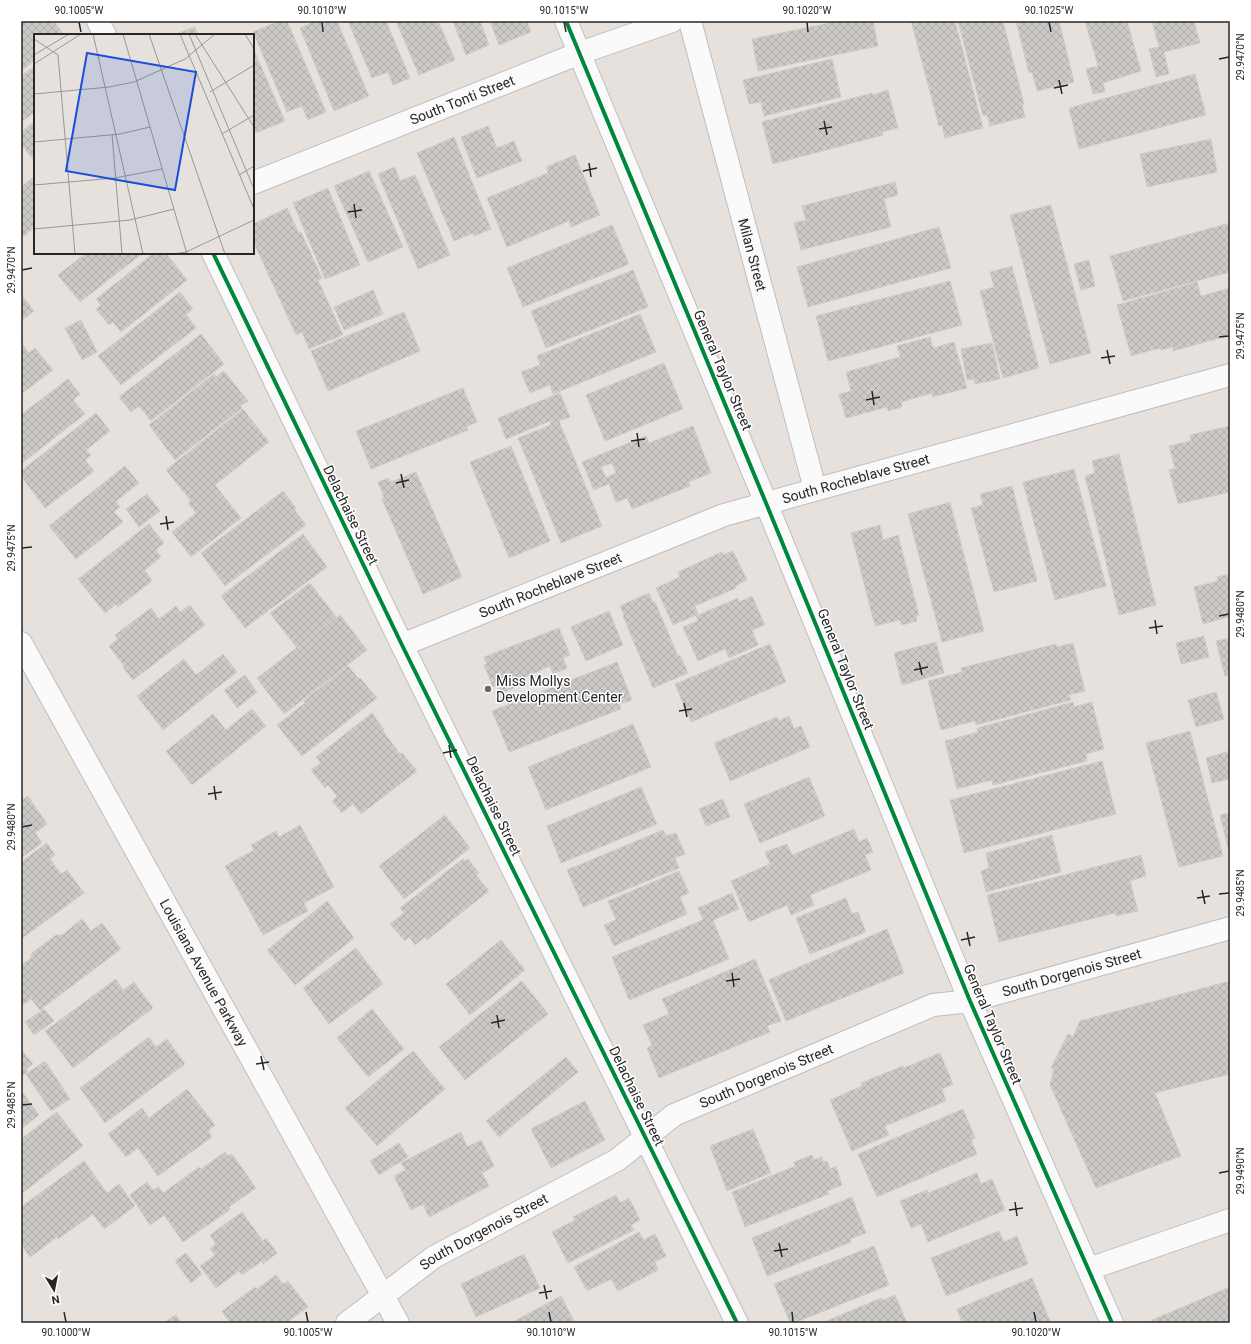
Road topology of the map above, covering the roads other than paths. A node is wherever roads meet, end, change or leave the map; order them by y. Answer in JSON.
{"nodes":[{"id":1,"x":98,"y":21,"type":"edge"},
{"id":2,"x":566,"y":21,"type":"edge"},
{"id":3,"x":672,"y":21,"type":"edge"},
{"id":4,"x":690,"y":21,"type":"edge"},
{"id":5,"x":104,"y":34,"type":"edge"},
{"id":6,"x":580,"y":53,"type":"junction"},
{"id":7,"x":254,"y":183,"type":"edge"},
{"id":8,"x":213,"y":254,"type":"edge"},
{"id":9,"x":1230,"y":375,"type":"edge"},
{"id":10,"x":815,"y":489,"type":"junction"},
{"id":11,"x":766,"y":504,"type":"junction"},
{"id":12,"x":21,"y":643,"type":"edge"},
{"id":13,"x":402,"y":645,"type":"junction"},
{"id":14,"x":1230,"y":928,"type":"edge"},
{"id":15,"x":970,"y":1001,"type":"junction"},
{"id":16,"x":645,"y":1138,"type":"junction"},
{"id":17,"x":1230,"y":1220,"type":"edge"},
{"id":18,"x":1089,"y":1270,"type":"junction"},
{"id":19,"x":383,"y":1295,"type":"junction"},
{"id":20,"x":347,"y":1323,"type":"edge"},
{"id":21,"x":398,"y":1323,"type":"edge"},
{"id":22,"x":737,"y":1323,"type":"edge"},
{"id":23,"x":1112,"y":1323,"type":"edge"}],
"edges":[{"from":1,"to":5,"type":"street"},
{"from":2,"to":6,"type":"street","name":"General Taylor Street"},
{"from":3,"to":6,"type":"street","name":"South Tonti Street"},
{"from":4,"to":10,"type":"street","name":"Milan Street"},
{"from":6,"to":7,"type":"street","name":"South Tonti Street"},
{"from":6,"to":11,"type":"street","name":"General Taylor Street"},
{"from":8,"to":13,"type":"street","name":"Delachaise Street"},
{"from":9,"to":10,"type":"street","name":"South Rocheblave Street"},
{"from":10,"to":11,"type":"street","name":"South Rocheblave Street"},
{"from":11,"to":13,"type":"street","name":"South Rocheblave Street"},
{"from":11,"to":15,"type":"street","name":"General Taylor Street"},
{"from":12,"to":19,"type":"street","name":"Louisiana Avenue Parkway"},
{"from":13,"to":16,"type":"street","name":"Delachaise Street"},
{"from":14,"to":15,"type":"street","name":"South Dorgenois Street"},
{"from":15,"to":16,"type":"street","name":"South Dorgenois Street"},
{"from":15,"to":18,"type":"street","name":"General Taylor Street"},
{"from":16,"to":19,"type":"street","name":"South Dorgenois Street"},
{"from":16,"to":22,"type":"street","name":"Delachaise Street"},
{"from":17,"to":18,"type":"street"},
{"from":18,"to":23,"type":"street","name":"General Taylor Street"},
{"from":19,"to":20,"type":"street","name":"South Dorgenois Street"},
{"from":19,"to":21,"type":"street","name":"Louisiana Avenue Parkway"}]}
